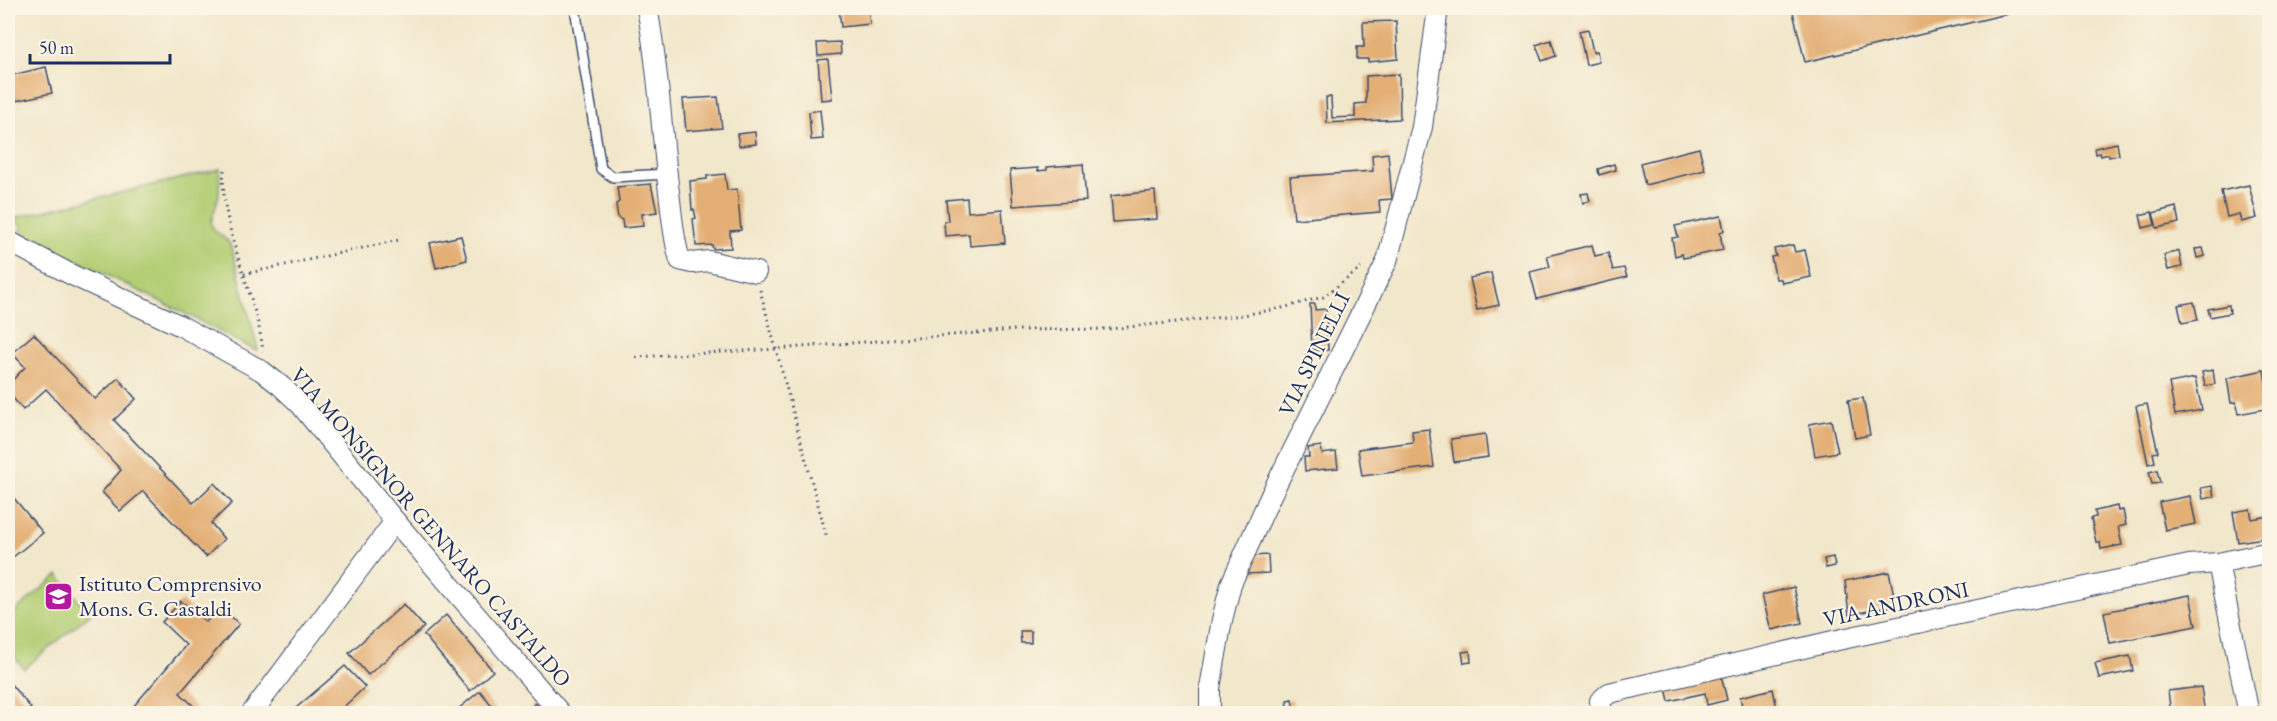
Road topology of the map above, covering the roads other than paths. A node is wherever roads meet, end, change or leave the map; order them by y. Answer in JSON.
{"nodes":[{"id":1,"x":575,"y":8,"type":"edge"},
{"id":2,"x":646,"y":8,"type":"edge"},
{"id":3,"x":1438,"y":8,"type":"edge"},
{"id":4,"x":667,"y":174,"type":"junction"},
{"id":5,"x":8,"y":241,"type":"edge"},
{"id":6,"x":756,"y":272,"type":"road end"},
{"id":7,"x":395,"y":521,"type":"junction"},
{"id":8,"x":2270,"y":552,"type":"edge"},
{"id":9,"x":2218,"y":563,"type":"junction"},
{"id":10,"x":251,"y":714,"type":"edge"},
{"id":11,"x":561,"y":714,"type":"edge"},
{"id":12,"x":1210,"y":714,"type":"edge"},
{"id":13,"x":1602,"y":714,"type":"edge"},
{"id":14,"x":2249,"y":714,"type":"edge"}],
"edges":[{"from":1,"to":4,"type":"lane"},
{"from":2,"to":4,"type":"street"},
{"from":3,"to":12,"type":"street","name":"VIA SPINELLI"},
{"from":4,"to":6,"type":"street"},
{"from":5,"to":7,"type":"street","name":"VIA MONSIGNOR GENNARO CASTALDO"},
{"from":7,"to":10,"type":"street"},
{"from":7,"to":11,"type":"street","name":"VIA MONSIGNOR GENNARO CASTALDO"},
{"from":8,"to":9,"type":"street"},
{"from":9,"to":13,"type":"street","name":"VIA ANDRONI"},
{"from":9,"to":14,"type":"street"}]}
